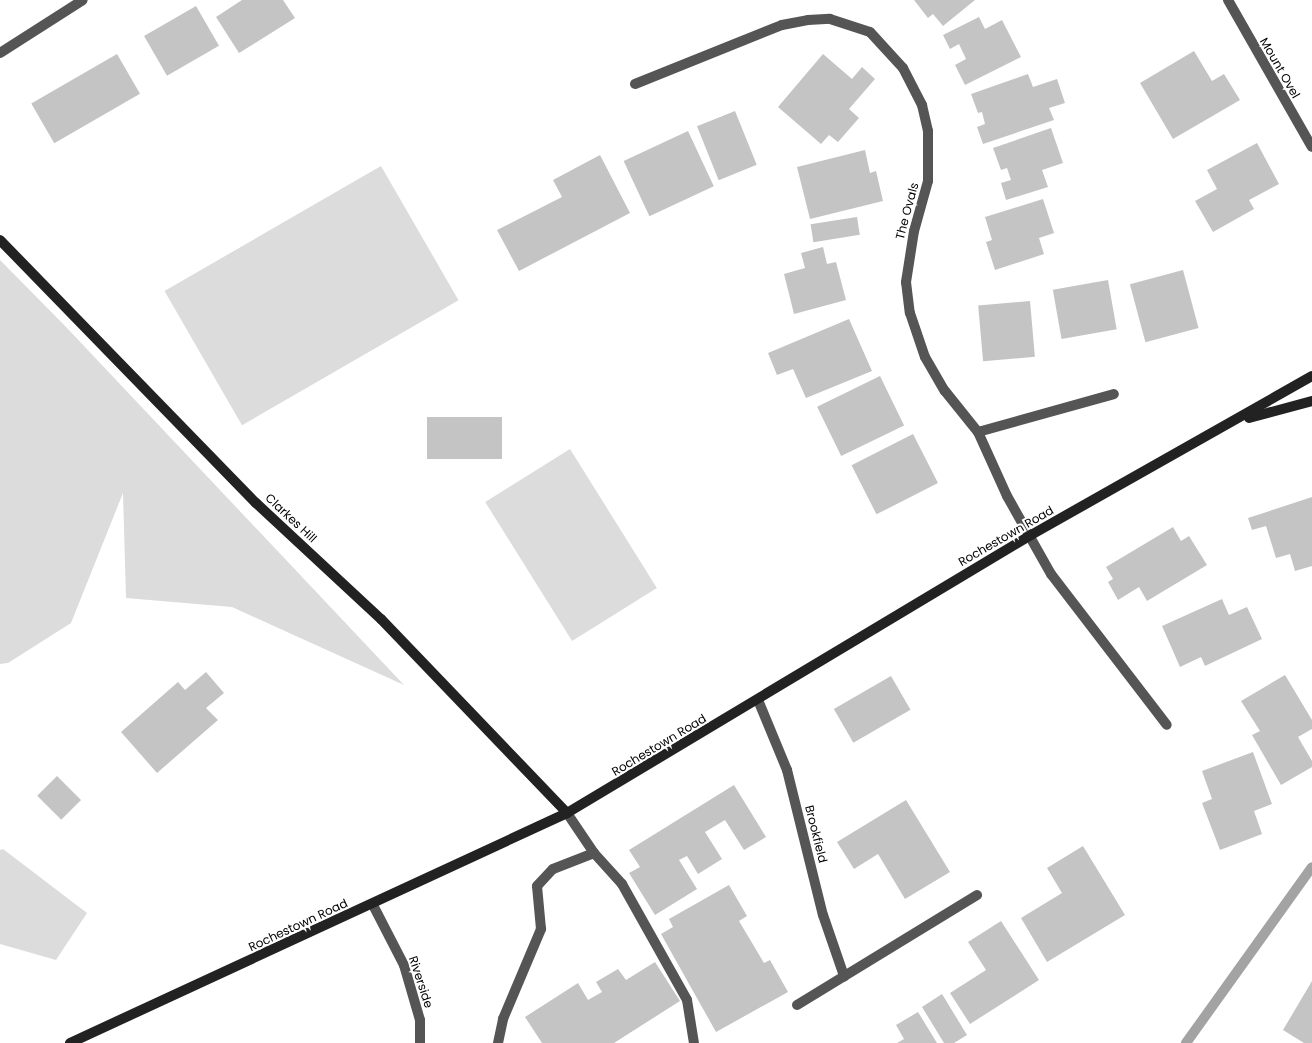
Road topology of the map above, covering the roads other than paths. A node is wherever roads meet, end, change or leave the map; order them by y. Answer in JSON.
{"nodes":[{"id":1,"x":82,"y":0,"type":"edge"},
{"id":2,"x":1228,"y":0,"type":"edge"},
{"id":3,"x":0,"y":53,"type":"edge"},
{"id":4,"x":636,"y":84,"type":"dead end"},
{"id":5,"x":1312,"y":147,"type":"edge"},
{"id":6,"x":0,"y":240,"type":"edge"},
{"id":7,"x":1312,"y":376,"type":"edge"},
{"id":8,"x":1114,"y":394,"type":"dead end"},
{"id":9,"x":1312,"y":401,"type":"edge"},
{"id":10,"x":1236,"y":422,"type":"junction"},
{"id":11,"x":978,"y":432,"type":"junction"},
{"id":12,"x":1031,"y":535,"type":"junction"},
{"id":13,"x":758,"y":700,"type":"junction"},
{"id":14,"x":1167,"y":724,"type":"dead end"},
{"id":15,"x":567,"y":813,"type":"junction"},
{"id":16,"x":594,"y":853,"type":"junction"},
{"id":17,"x":976,"y":895,"type":"dead end"},
{"id":18,"x":373,"y":905,"type":"junction"},
{"id":19,"x":844,"y":976,"type":"junction"},
{"id":20,"x":797,"y":1005,"type":"dead end"},
{"id":21,"x":70,"y":1043,"type":"edge"},
{"id":22,"x":420,"y":1043,"type":"edge"},
{"id":23,"x":498,"y":1043,"type":"edge"},
{"id":24,"x":694,"y":1043,"type":"edge"}],
"edges":[{"from":1,"to":3,"type":"street"},
{"from":2,"to":5,"type":"street","name":"Mount Ovel"},
{"from":4,"to":11,"type":"street","name":"The Ovals"},
{"from":6,"to":15,"type":"main road","name":"Clarkes Hill"},
{"from":7,"to":10,"type":"main road","name":"Rochestown Road"},
{"from":8,"to":11,"type":"street"},
{"from":9,"to":10,"type":"main road","name":"Rochestown Road"},
{"from":10,"to":12,"type":"main road","name":"Rochestown Road"},
{"from":11,"to":12,"type":"street","name":"The Ovals"},
{"from":12,"to":13,"type":"main road","name":"Rochestown Road"},
{"from":12,"to":14,"type":"street","name":"The Ovals"},
{"from":13,"to":15,"type":"main road","name":"Rochestown Road"},
{"from":13,"to":19,"type":"street","name":"Brookfield"},
{"from":15,"to":16,"type":"street"},
{"from":15,"to":18,"type":"main road","name":"Rochestown Road"},
{"from":16,"to":23,"type":"street"},
{"from":16,"to":24,"type":"street"},
{"from":17,"to":19,"type":"street"},
{"from":18,"to":21,"type":"main road","name":"Rochestown Road"},
{"from":18,"to":22,"type":"street","name":"Riverside"},
{"from":19,"to":20,"type":"street"}]}
